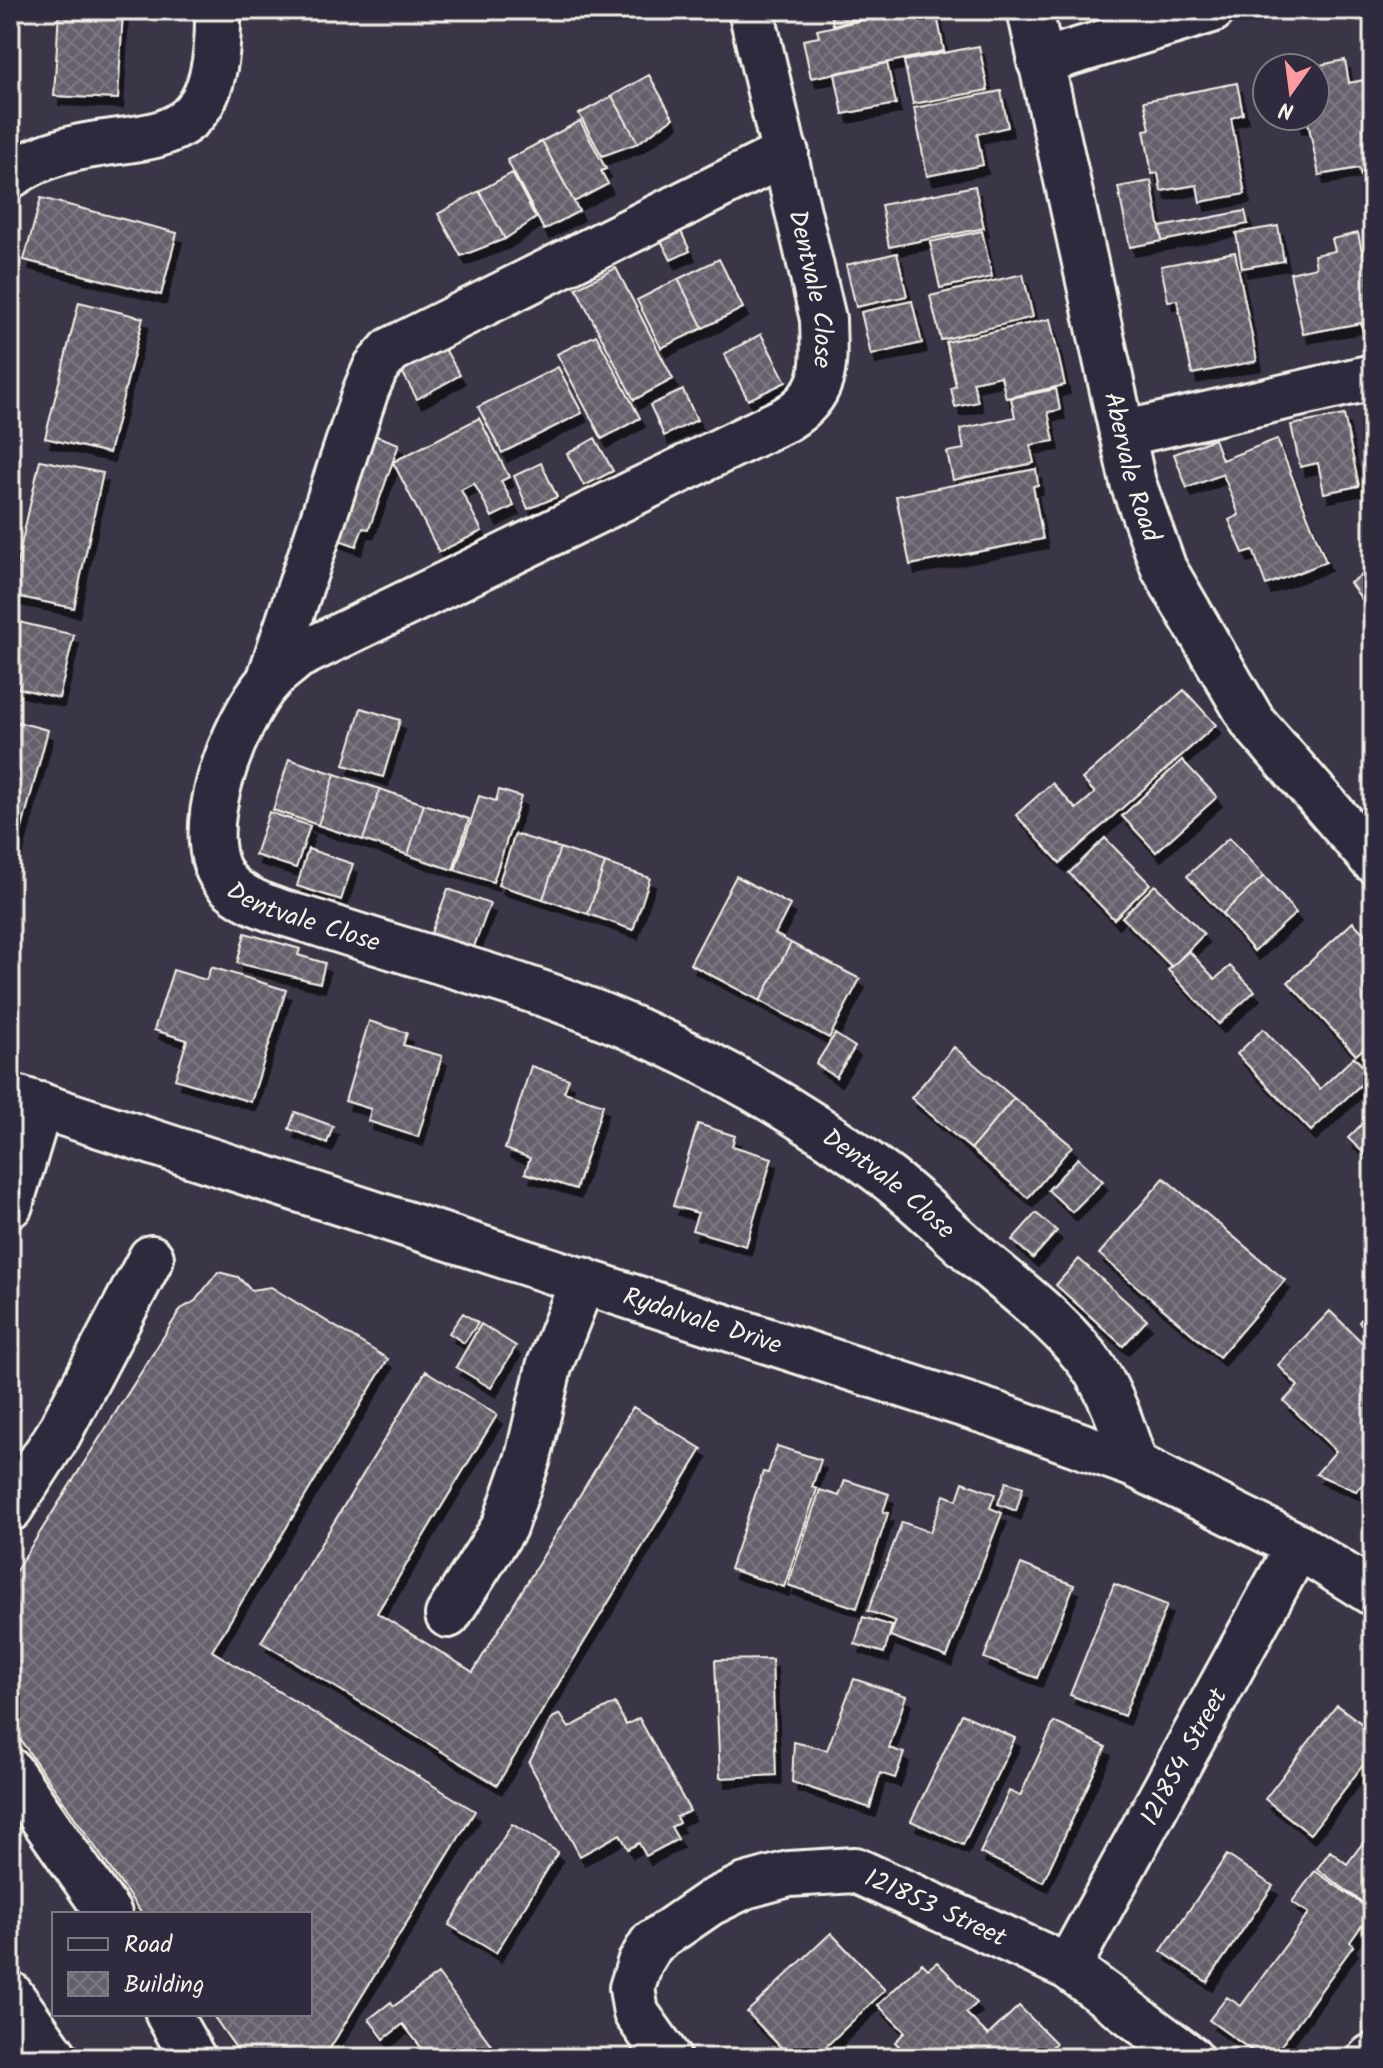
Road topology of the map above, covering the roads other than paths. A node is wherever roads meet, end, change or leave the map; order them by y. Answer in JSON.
{"nodes":[{"id":1,"x":218,"y":10,"type":"edge"},
{"id":2,"x":751,"y":10,"type":"edge"},
{"id":3,"x":1030,"y":10,"type":"edge"},
{"id":4,"x":1212,"y":10,"type":"edge"},
{"id":5,"x":1040,"y":62,"type":"junction"},
{"id":6,"x":786,"y":153,"type":"junction"},
{"id":7,"x":10,"y":176,"type":"edge"},
{"id":8,"x":1373,"y":377,"type":"edge"},
{"id":9,"x":1122,"y":434,"type":"junction"},
{"id":10,"x":269,"y":681,"type":"junction"},
{"id":11,"x":1373,"y":860,"type":"edge"},
{"id":12,"x":25,"y":1101,"type":"edge"},
{"id":13,"x":10,"y":1205,"type":"edge"},
{"id":14,"x":151,"y":1258,"type":"dead end"},
{"id":15,"x":583,"y":1280,"type":"junction"},
{"id":16,"x":1135,"y":1465,"type":"junction"},
{"id":17,"x":10,"y":1509,"type":"edge"},
{"id":18,"x":1298,"y":1546,"type":"junction"},
{"id":19,"x":1373,"y":1593,"type":"edge"},
{"id":20,"x":448,"y":1615,"type":"dead end"},
{"id":21,"x":10,"y":1771,"type":"edge"},
{"id":22,"x":108,"y":1912,"type":"edge"},
{"id":23,"x":1068,"y":1967,"type":"junction"},
{"id":24,"x":10,"y":1994,"type":"edge"},
{"id":25,"x":169,"y":2016,"type":"edge"},
{"id":26,"x":56,"y":2058,"type":"edge"},
{"id":27,"x":193,"y":2058,"type":"edge"},
{"id":28,"x":668,"y":2058,"type":"edge"},
{"id":29,"x":1190,"y":2058,"type":"edge"}],
"edges":[{"from":1,"to":7,"type":"street"},
{"from":2,"to":6,"type":"street","name":"Dentvale Close"},
{"from":3,"to":5,"type":"street","name":"Abervale Road"},
{"from":4,"to":5,"type":"street"},
{"from":5,"to":9,"type":"street","name":"Abervale Road"},
{"from":6,"to":10,"type":"street"},
{"from":6,"to":10,"type":"street","name":"Dentvale Close"},
{"from":8,"to":9,"type":"street"},
{"from":9,"to":11,"type":"street","name":"Abervale Road"},
{"from":10,"to":16,"type":"street","name":"Dentvale Close"},
{"from":12,"to":13,"type":"street"},
{"from":12,"to":15,"type":"street","name":"Rydalvale Drive"},
{"from":14,"to":17,"type":"street"},
{"from":15,"to":16,"type":"street","name":"Rydalvale Drive"},
{"from":15,"to":20,"type":"street"},
{"from":16,"to":18,"type":"street","name":"Rydalvale Drive"},
{"from":18,"to":19,"type":"street","name":"Rydalvale Drive"},
{"from":18,"to":23,"type":"street","name":"121854 Street"},
{"from":21,"to":22,"type":"street"},
{"from":23,"to":28,"type":"street","name":"121853 Street"},
{"from":23,"to":29,"type":"street","name":"121853 Street"},
{"from":24,"to":26,"type":"street"},
{"from":25,"to":27,"type":"street"}]}
